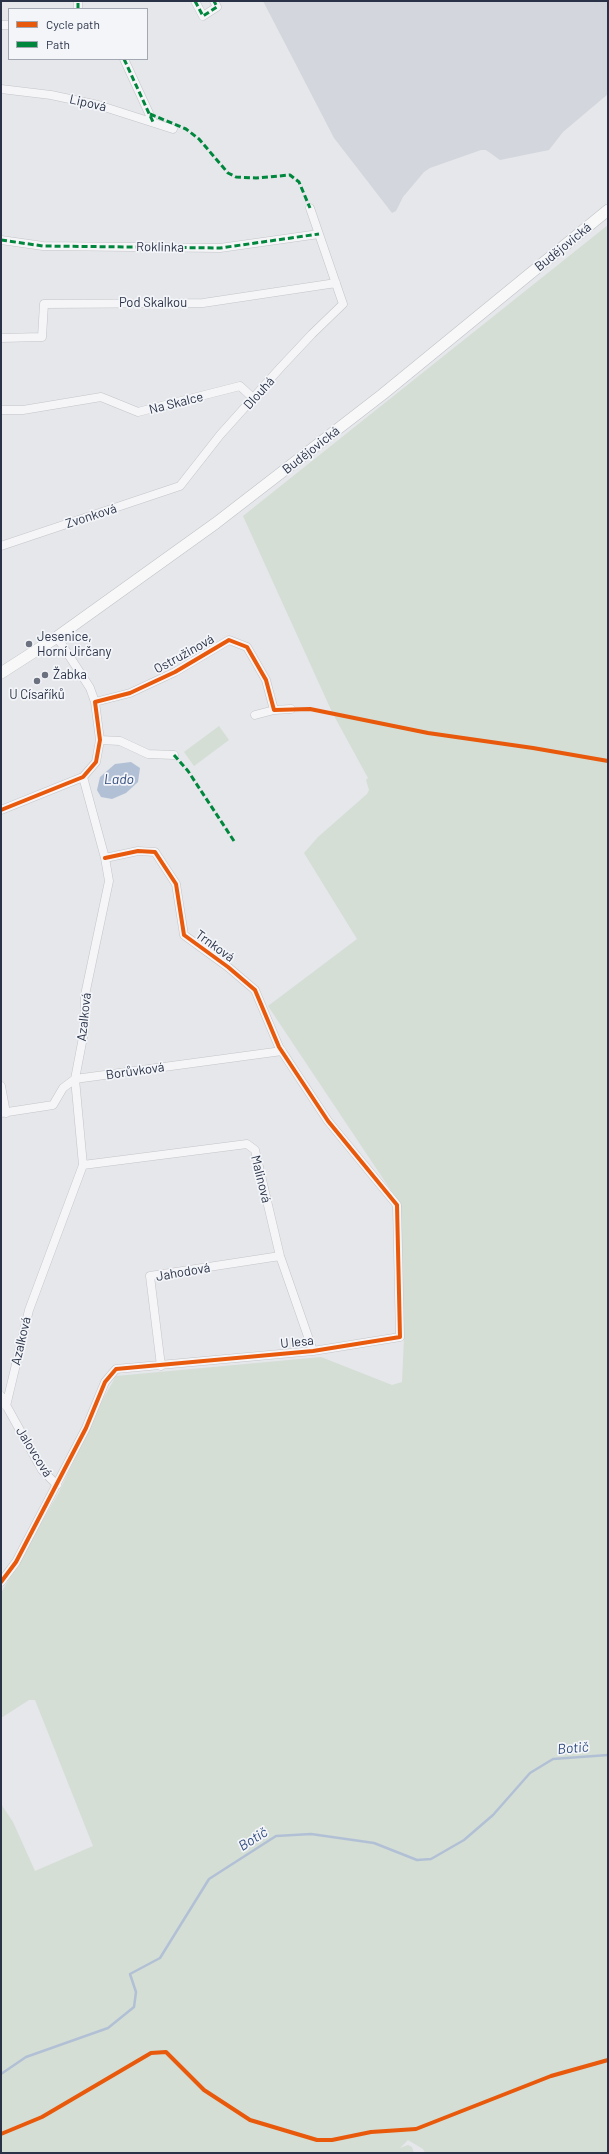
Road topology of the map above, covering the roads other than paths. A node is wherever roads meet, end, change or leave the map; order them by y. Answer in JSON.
{"nodes":[{"id":1,"x":196,"y":1,"type":"edge"},
{"id":2,"x":214,"y":1,"type":"edge"},
{"id":3,"x":124,"y":60,"type":"edge"},
{"id":4,"x":1,"y":89,"type":"edge"},
{"id":5,"x":154,"y":122,"type":"junction"},
{"id":6,"x":173,"y":129,"type":"dead end"},
{"id":7,"x":310,"y":208,"type":"dead end"},
{"id":8,"x":608,"y":210,"type":"edge"},
{"id":9,"x":319,"y":234,"type":"junction"},
{"id":10,"x":1,"y":240,"type":"edge"},
{"id":11,"x":336,"y":283,"type":"junction"},
{"id":12,"x":1,"y":338,"type":"edge"},
{"id":13,"x":254,"y":398,"type":"junction"},
{"id":14,"x":1,"y":410,"type":"edge"},
{"id":15,"x":180,"y":486,"type":"joint"},
{"id":16,"x":1,"y":546,"type":"edge"},
{"id":17,"x":57,"y":637,"type":"junction"},
{"id":18,"x":1,"y":673,"type":"edge"},
{"id":19,"x":95,"y":702,"type":"junction"},
{"id":20,"x":291,"y":709,"type":"dead end"},
{"id":21,"x":274,"y":710,"type":"junction"},
{"id":22,"x":254,"y":715,"type":"dead end"},
{"id":23,"x":100,"y":740,"type":"junction"},
{"id":24,"x":174,"y":754,"type":"dead end"},
{"id":25,"x":84,"y":777,"type":"junction"},
{"id":26,"x":1,"y":810,"type":"edge"},
{"id":27,"x":105,"y":858,"type":"junction"},
{"id":28,"x":282,"y":1051,"type":"junction"},
{"id":29,"x":75,"y":1079,"type":"junction"},
{"id":30,"x":1,"y":1086,"type":"edge"},
{"id":31,"x":4,"y":1113,"type":"edge"},
{"id":32,"x":83,"y":1165,"type":"junction"},
{"id":33,"x":280,"y":1256,"type":"junction"},
{"id":34,"x":313,"y":1351,"type":"junction"},
{"id":35,"x":161,"y":1366,"type":"junction"},
{"id":36,"x":1,"y":1396,"type":"edge"},
{"id":37,"x":6,"y":1406,"type":"junction"},
{"id":38,"x":57,"y":1486,"type":"junction"},
{"id":39,"x":1,"y":1582,"type":"edge"}],
"edges":[{"from":1,"to":2,"type":"street"},
{"from":3,"to":5,"type":"street"},
{"from":4,"to":5,"type":"street","name":"Lipová"},
{"from":5,"to":6,"type":"street","name":"Lipová"},
{"from":7,"to":9,"type":"street"},
{"from":8,"to":17,"type":"main road","name":"Budějovická"},
{"from":9,"to":10,"type":"street","name":"Roklinka"},
{"from":9,"to":11,"type":"street"},
{"from":11,"to":12,"type":"street","name":"Pod Skalkou"},
{"from":11,"to":13,"type":"street","name":"Dlouhá"},
{"from":13,"to":14,"type":"street","name":"Na Skalce"},
{"from":13,"to":15,"type":"street","name":"Dlouhá"},
{"from":15,"to":16,"type":"street","name":"Zvonková"},
{"from":17,"to":18,"type":"main road","name":"Budějovická"},
{"from":17,"to":19,"type":"street"},
{"from":19,"to":21,"type":"street","name":"Ostružinová"},
{"from":19,"to":23,"type":"street"},
{"from":20,"to":21,"type":"street"},
{"from":21,"to":22,"type":"street"},
{"from":23,"to":24,"type":"street"},
{"from":23,"to":25,"type":"street"},
{"from":25,"to":26,"type":"street"},
{"from":25,"to":27,"type":"street","name":"Azalková"},
{"from":27,"to":28,"type":"street","name":"Trnková"},
{"from":27,"to":29,"type":"street","name":"Azalková"},
{"from":28,"to":29,"type":"street","name":"Borůvková"},
{"from":28,"to":34,"type":"street","name":"U lesa"},
{"from":29,"to":31,"type":"street"},
{"from":29,"to":32,"type":"street","name":"Azalková"},
{"from":30,"to":31,"type":"street"},
{"from":32,"to":33,"type":"street","name":"Malinová"},
{"from":32,"to":37,"type":"street","name":"Azalková"},
{"from":33,"to":34,"type":"street","name":"Malinová"},
{"from":33,"to":35,"type":"street","name":"Jahodová"},
{"from":34,"to":35,"type":"street","name":"U lesa"},
{"from":35,"to":38,"type":"street","name":"U lesa"},
{"from":36,"to":37,"type":"street","name":"Jalovcová"},
{"from":37,"to":38,"type":"street","name":"Jalovcová"},
{"from":38,"to":39,"type":"street","name":"U lesa"}]}
